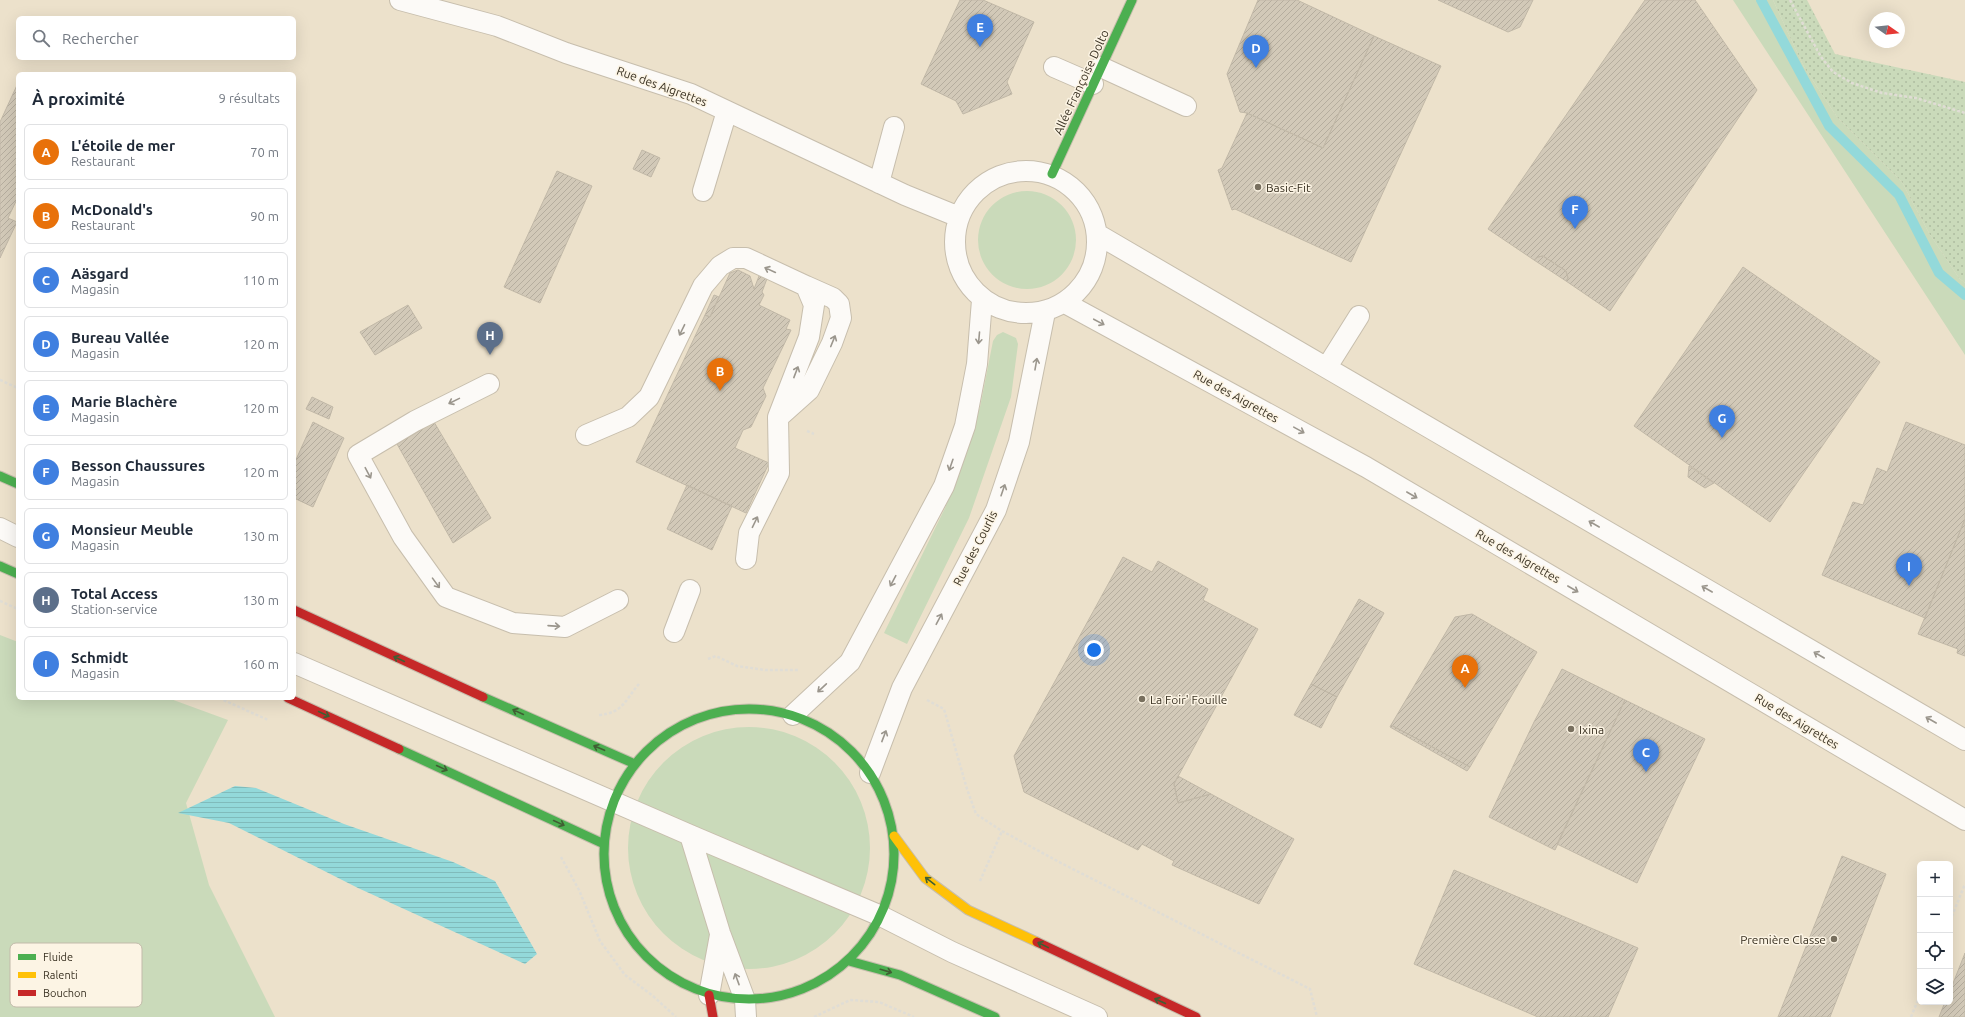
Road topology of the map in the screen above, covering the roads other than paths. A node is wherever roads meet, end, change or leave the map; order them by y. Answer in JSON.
{"nodes":[{"id":1,"x":400,"y":0,"type":"edge"},
{"id":2,"x":1132,"y":0,"type":"edge"},
{"id":3,"x":1054,"y":66,"type":"dead end"},
{"id":4,"x":1097,"y":75,"type":"junction"},
{"id":5,"x":1186,"y":106,"type":"dead end"},
{"id":6,"x":727,"y":111,"type":"junction"},
{"id":7,"x":894,"y":127,"type":"dead end"},
{"id":8,"x":1052,"y":174,"type":"junction"},
{"id":9,"x":879,"y":183,"type":"junction"},
{"id":10,"x":703,"y":191,"type":"dead end"},
{"id":11,"x":959,"y":217,"type":"junction"},
{"id":12,"x":1097,"y":234,"type":"junction"},
{"id":13,"x":806,"y":286,"type":"junction"},
{"id":14,"x":982,"y":300,"type":"junction"},
{"id":15,"x":1065,"y":303,"type":"junction"},
{"id":16,"x":1046,"y":312,"type":"junction"},
{"id":17,"x":1359,"y":316,"type":"dead end"},
{"id":18,"x":1327,"y":367,"type":"junction"},
{"id":19,"x":489,"y":384,"type":"dead end"},
{"id":20,"x":778,"y":417,"type":"junction"},
{"id":21,"x":586,"y":435,"type":"dead end"},
{"id":22,"x":0,"y":476,"type":"edge"},
{"id":23,"x":16,"y":483,"type":"edge"},
{"id":24,"x":0,"y":528,"type":"edge"},
{"id":25,"x":16,"y":535,"type":"edge"},
{"id":26,"x":746,"y":559,"type":"dead end"},
{"id":27,"x":0,"y":566,"type":"edge"},
{"id":28,"x":16,"y":573,"type":"edge"},
{"id":29,"x":690,"y":590,"type":"dead end"},
{"id":30,"x":618,"y":600,"type":"dead end"},
{"id":31,"x":296,"y":611,"type":"edge"},
{"id":32,"x":674,"y":632,"type":"dead end"},
{"id":33,"x":296,"y":664,"type":"edge"},
{"id":34,"x":292,"y":700,"type":"edge"},
{"id":35,"x":793,"y":715,"type":"junction"},
{"id":36,"x":1965,"y":740,"type":"edge"},
{"id":37,"x":635,"y":764,"type":"junction"},
{"id":38,"x":870,"y":773,"type":"junction"},
{"id":39,"x":613,"y":801,"type":"junction"},
{"id":40,"x":1965,"y":820,"type":"edge"},
{"id":41,"x":690,"y":835,"type":"junction"},
{"id":42,"x":894,"y":836,"type":"junction"},
{"id":43,"x":604,"y":844,"type":"junction"},
{"id":44,"x":881,"y":916,"type":"junction"},
{"id":45,"x":720,"y":933,"type":"junction"},
{"id":46,"x":849,"y":961,"type":"junction"},
{"id":47,"x":709,"y":995,"type":"junction"},
{"id":48,"x":745,"y":1009,"type":"edge"},
{"id":49,"x":713,"y":1017,"type":"edge"},
{"id":50,"x":995,"y":1017,"type":"edge"},
{"id":51,"x":1097,"y":1017,"type":"edge"},
{"id":52,"x":1196,"y":1017,"type":"edge"}],
"edges":[{"from":1,"to":6,"type":"lane","name":"Rue des Aigrettes"},
{"from":2,"to":4,"type":"main road","name":"Allée Françoise Dolto"},
{"from":3,"to":4,"type":"lane"},
{"from":4,"to":5,"type":"lane"},
{"from":4,"to":8,"type":"main road","name":"Allée Françoise Dolto"},
{"from":6,"to":9,"type":"lane","name":"Rue des Aigrettes"},
{"from":6,"to":10,"type":"lane"},
{"from":7,"to":9,"type":"lane"},
{"from":8,"to":11,"type":"lane"},
{"from":8,"to":12,"type":"lane"},
{"from":9,"to":11,"type":"lane","name":"Rue des Aigrettes"},
{"from":11,"to":14,"type":"lane"},
{"from":12,"to":15,"type":"lane"},
{"from":12,"to":18,"type":"lane"},
{"from":20,"to":13,"type":"lane","one_way":true},
{"from":20,"to":13,"type":"lane","one_way":true},
{"from":13,"to":21,"type":"lane","one_way":true},
{"from":14,"to":16,"type":"lane"},
{"from":14,"to":35,"type":"lane","one_way":true},
{"from":15,"to":16,"type":"lane"},
{"from":15,"to":40,"type":"lane","name":"Rue des Aigrettes","one_way":true},
{"from":38,"to":16,"type":"lane","name":"Rue des Courlis","one_way":true},
{"from":17,"to":18,"type":"lane"},
{"from":36,"to":18,"type":"lane","one_way":true},
{"from":19,"to":30,"type":"lane","one_way":true},
{"from":26,"to":20,"type":"lane","one_way":true},
{"from":22,"to":23,"type":"main road"},
{"from":24,"to":25,"type":"lane"},
{"from":27,"to":28,"type":"main road"},
{"from":29,"to":32,"type":"lane"},
{"from":37,"to":31,"type":"main road","one_way":true},
{"from":33,"to":39,"type":"lane"},
{"from":34,"to":43,"type":"main road","one_way":true},
{"from":35,"to":37,"type":"main road"},
{"from":35,"to":38,"type":"main road"},
{"from":37,"to":39,"type":"main road"},
{"from":38,"to":42,"type":"main road"},
{"from":39,"to":41,"type":"lane"},
{"from":39,"to":43,"type":"main road"},
{"from":41,"to":44,"type":"lane"},
{"from":41,"to":45,"type":"lane"},
{"from":42,"to":44,"type":"main road"},
{"from":52,"to":42,"type":"main road","one_way":true},
{"from":43,"to":47,"type":"main road"},
{"from":44,"to":46,"type":"main road"},
{"from":44,"to":51,"type":"lane"},
{"from":45,"to":47,"type":"lane"},
{"from":48,"to":45,"type":"lane","one_way":true},
{"from":46,"to":48,"type":"main road"},
{"from":46,"to":50,"type":"main road","one_way":true},
{"from":47,"to":48,"type":"main road"},
{"from":47,"to":49,"type":"main road"}]}
